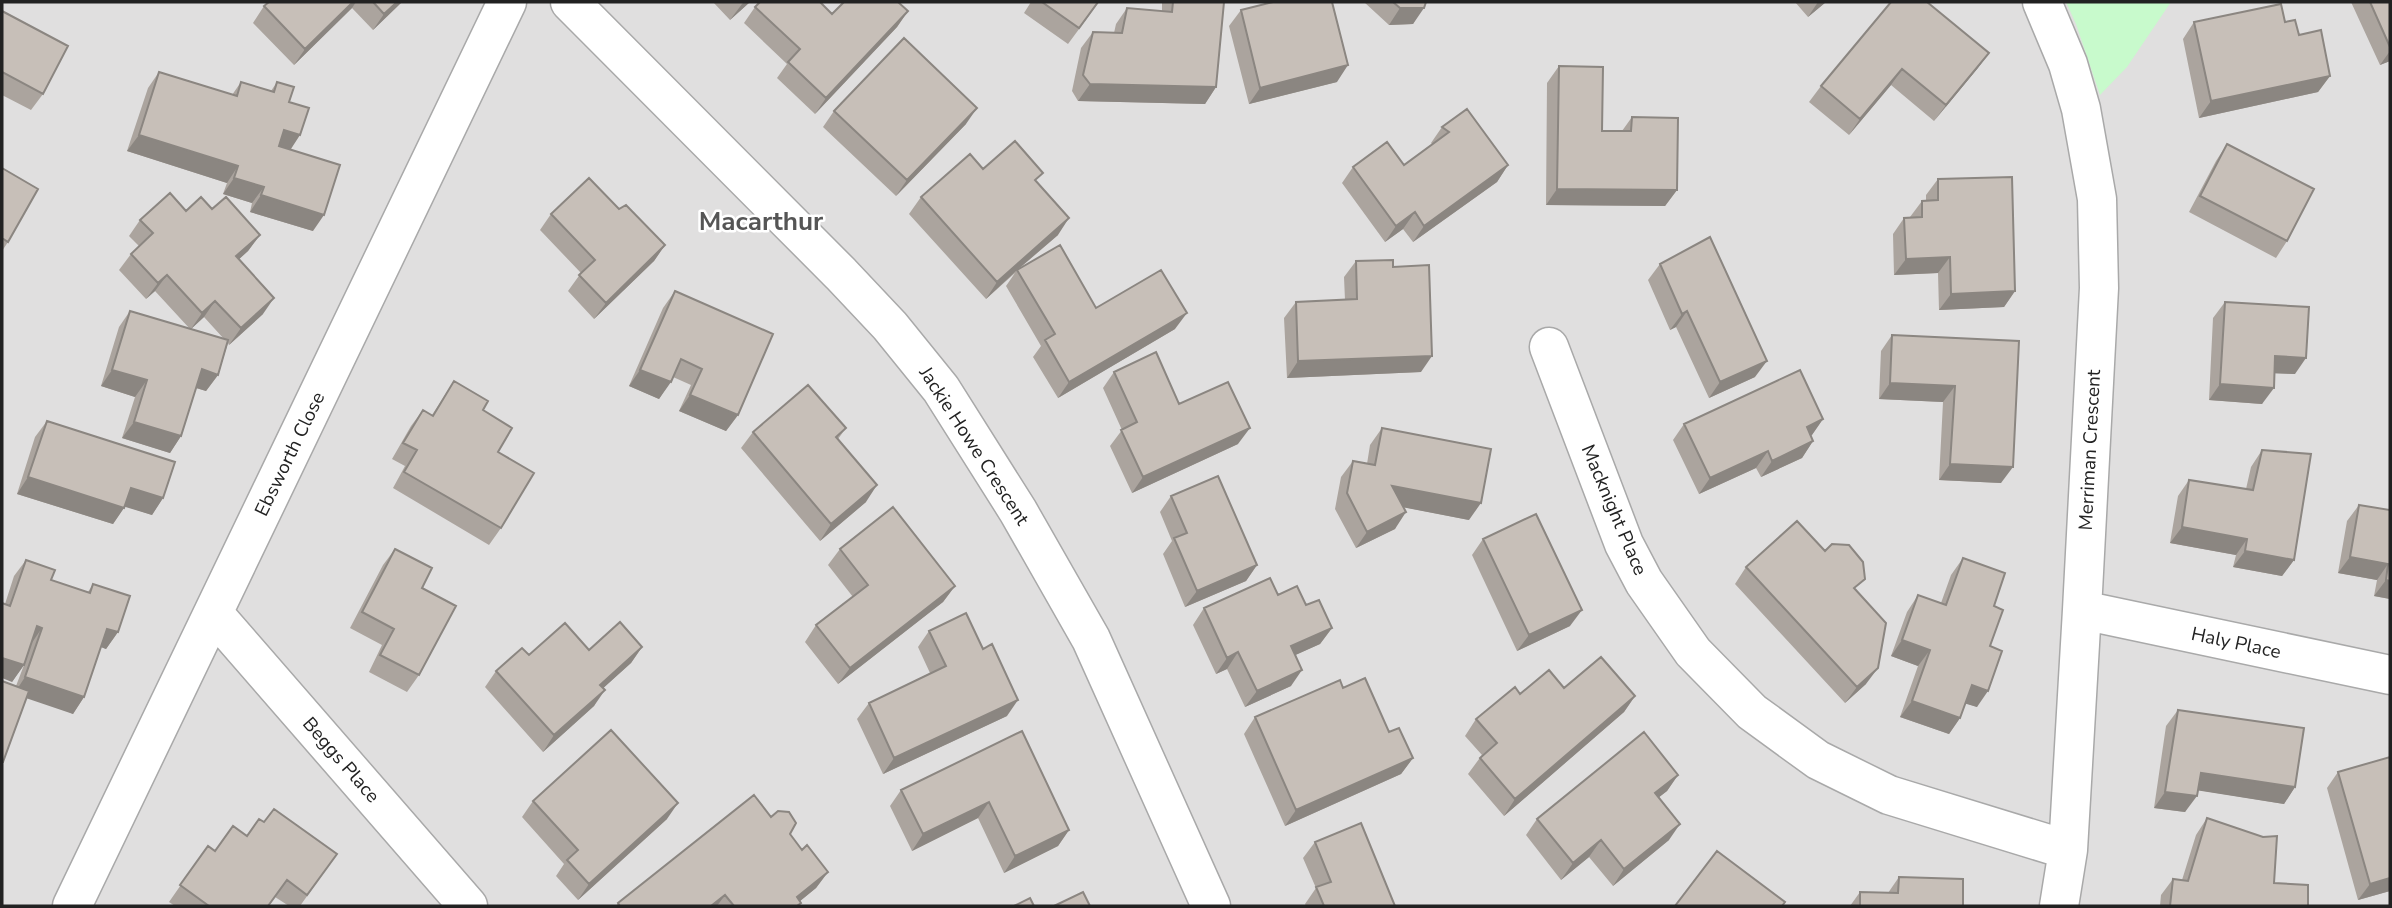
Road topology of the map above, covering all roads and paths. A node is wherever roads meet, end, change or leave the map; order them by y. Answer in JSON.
{"nodes":[{"id":1,"x":507,"y":2,"type":"edge"},
{"id":2,"x":569,"y":2,"type":"edge"},
{"id":3,"x":2042,"y":2,"type":"edge"},
{"id":4,"x":1549,"y":347,"type":"dead end"},
{"id":5,"x":2082,"y":610,"type":"junction"},
{"id":6,"x":214,"y":614,"type":"junction"},
{"id":7,"x":2390,"y":676,"type":"edge"},
{"id":8,"x":2068,"y":850,"type":"junction"},
{"id":9,"x":72,"y":906,"type":"edge"},
{"id":10,"x":468,"y":906,"type":"edge"},
{"id":11,"x":1211,"y":906,"type":"edge"},
{"id":12,"x":2059,"y":906,"type":"edge"}],
"edges":[{"from":1,"to":6,"type":"street","name":"Ebsworth Close"},
{"from":2,"to":11,"type":"street","name":"Jackie Howe Crescent"},
{"from":3,"to":5,"type":"street","name":"Merriman Crescent"},
{"from":4,"to":8,"type":"street","name":"Macknight Place"},
{"from":5,"to":7,"type":"street","name":"Haly Place"},
{"from":5,"to":8,"type":"street","name":"Merriman Crescent"},
{"from":6,"to":9,"type":"street","name":"Ebsworth Close"},
{"from":6,"to":10,"type":"street","name":"Beggs Place"},
{"from":8,"to":12,"type":"street","name":"Merriman Crescent"}]}
